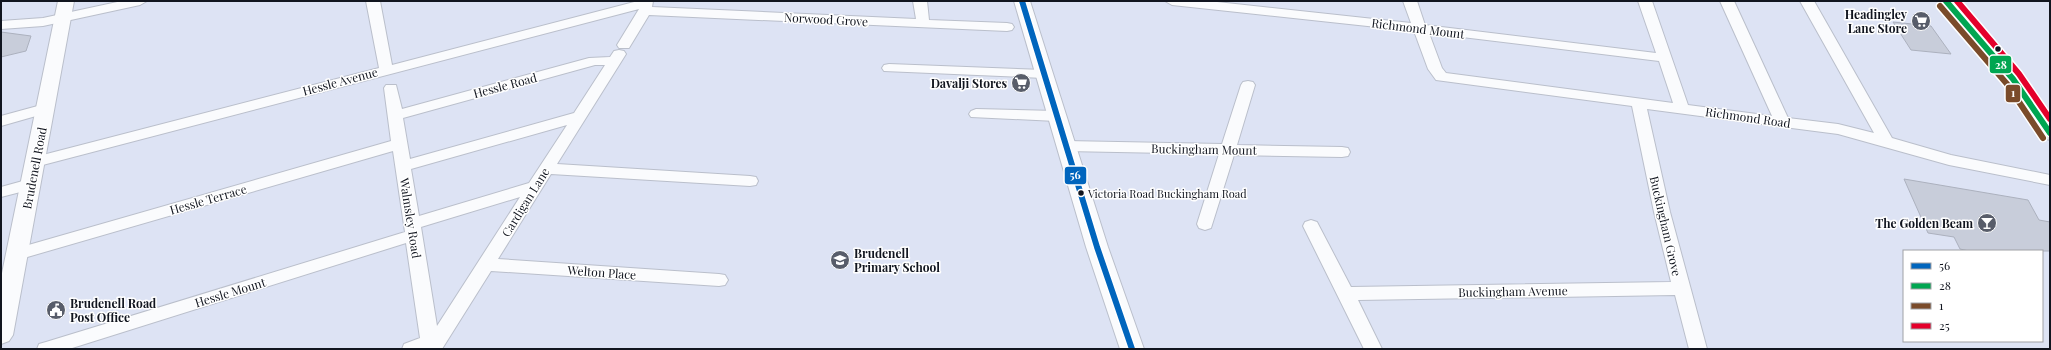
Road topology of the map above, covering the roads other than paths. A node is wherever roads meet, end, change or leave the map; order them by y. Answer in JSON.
{"nodes":[{"id":1,"x":140,"y":1,"type":"edge"},
{"id":2,"x":373,"y":1,"type":"edge"},
{"id":3,"x":920,"y":1,"type":"edge"},
{"id":4,"x":1022,"y":1,"type":"edge"},
{"id":5,"x":1172,"y":1,"type":"edge"},
{"id":6,"x":1410,"y":1,"type":"edge"},
{"id":7,"x":1645,"y":1,"type":"edge"},
{"id":8,"x":1727,"y":1,"type":"edge"},
{"id":9,"x":1807,"y":1,"type":"edge"},
{"id":10,"x":1946,"y":1,"type":"edge"},
{"id":11,"x":645,"y":5,"type":"edge"},
{"id":12,"x":717,"y":7,"type":"edge"},
{"id":13,"x":65,"y":10,"type":"edge"},
{"id":14,"x":923,"y":23,"type":"junction"},
{"id":15,"x":1,"y":25,"type":"edge"},
{"id":16,"x":1007,"y":27,"type":"dead end"},
{"id":17,"x":1420,"y":28,"type":"junction"},
{"id":18,"x":619,"y":53,"type":"junction"},
{"id":19,"x":1665,"y":58,"type":"junction"},
{"id":20,"x":888,"y":68,"type":"dead end"},
{"id":21,"x":386,"y":69,"type":"junction"},
{"id":22,"x":1044,"y":74,"type":"junction"},
{"id":23,"x":1248,"y":85,"type":"dead end"},
{"id":24,"x":391,"y":88,"type":"dead end"},
{"id":25,"x":1638,"y":102,"type":"junction"},
{"id":26,"x":1682,"y":108,"type":"junction"},
{"id":27,"x":45,"y":109,"type":"junction"},
{"id":28,"x":976,"y":114,"type":"dead end"},
{"id":29,"x":395,"y":116,"type":"junction"},
{"id":30,"x":580,"y":116,"type":"junction"},
{"id":31,"x":1056,"y":116,"type":"junction"},
{"id":32,"x":1,"y":121,"type":"edge"},
{"id":33,"x":1783,"y":123,"type":"junction"},
{"id":34,"x":2050,"y":133,"type":"edge"},
{"id":35,"x":1886,"y":141,"type":"junction"},
{"id":36,"x":400,"y":144,"type":"junction"},
{"id":37,"x":1066,"y":146,"type":"junction"},
{"id":38,"x":1228,"y":149,"type":"junction"},
{"id":39,"x":1342,"y":152,"type":"dead end"},
{"id":40,"x":35,"y":162,"type":"junction"},
{"id":41,"x":403,"y":166,"type":"junction"},
{"id":42,"x":546,"y":169,"type":"junction"},
{"id":43,"x":2050,"y":180,"type":"edge"},
{"id":44,"x":750,"y":181,"type":"dead end"},
{"id":45,"x":30,"y":184,"type":"junction"},
{"id":46,"x":535,"y":186,"type":"junction"},
{"id":47,"x":1,"y":192,"type":"edge"},
{"id":48,"x":1205,"y":224,"type":"dead end"},
{"id":49,"x":1311,"y":226,"type":"dead end"},
{"id":50,"x":412,"y":229,"type":"junction"},
{"id":51,"x":17,"y":254,"type":"junction"},
{"id":52,"x":486,"y":264,"type":"junction"},
{"id":53,"x":719,"y":280,"type":"dead end"},
{"id":54,"x":1681,"y":288,"type":"junction"},
{"id":55,"x":1345,"y":294,"type":"junction"},
{"id":56,"x":1,"y":335,"type":"edge"},
{"id":57,"x":431,"y":347,"type":"edge"},
{"id":58,"x":46,"y":349,"type":"edge"},
{"id":59,"x":411,"y":349,"type":"edge"},
{"id":60,"x":1132,"y":349,"type":"edge"},
{"id":61,"x":1372,"y":349,"type":"edge"},
{"id":62,"x":1698,"y":349,"type":"edge"}],
"edges":[{"from":1,"to":13,"type":"street"},
{"from":2,"to":21,"type":"street"},
{"from":3,"to":14,"type":"street"},
{"from":4,"to":22,"type":"street"},
{"from":5,"to":17,"type":"street","name":"Richmond Mount"},
{"from":6,"to":17,"type":"street"},
{"from":7,"to":19,"type":"street"},
{"from":8,"to":33,"type":"street"},
{"from":9,"to":35,"type":"street"},
{"from":10,"to":34,"type":"highway"},
{"from":11,"to":12,"type":"street","name":"Norwood Grove"},
{"from":11,"to":18,"type":"street","name":"Cardigan Lane"},
{"from":11,"to":21,"type":"street","name":"Hessle Avenue"},
{"from":12,"to":14,"type":"street","name":"Norwood Grove"},
{"from":13,"to":15,"type":"street"},
{"from":13,"to":27,"type":"street","name":"Brudenell Road"},
{"from":14,"to":16,"type":"street","name":"Norwood Grove"},
{"from":17,"to":19,"type":"street","name":"Richmond Mount"},
{"from":17,"to":25,"type":"street","name":"Richmond Road"},
{"from":18,"to":29,"type":"street","name":"Hessle Road"},
{"from":18,"to":30,"type":"street","name":"Cardigan Lane"},
{"from":19,"to":26,"type":"street"},
{"from":20,"to":22,"type":"street"},
{"from":21,"to":40,"type":"street","name":"Hessle Avenue"},
{"from":22,"to":31,"type":"street"},
{"from":23,"to":38,"type":"street"},
{"from":24,"to":29,"type":"street","name":"Walmsley Road"},
{"from":25,"to":26,"type":"street","name":"Richmond Road"},
{"from":25,"to":54,"type":"street","name":"Buckingham Grove"},
{"from":26,"to":33,"type":"street","name":"Richmond Road"},
{"from":27,"to":32,"type":"street"},
{"from":27,"to":40,"type":"street","name":"Brudenell Road"},
{"from":28,"to":31,"type":"street"},
{"from":29,"to":36,"type":"street","name":"Walmsley Road"},
{"from":30,"to":41,"type":"street"},
{"from":30,"to":42,"type":"street","name":"Cardigan Lane"},
{"from":31,"to":37,"type":"street"},
{"from":33,"to":35,"type":"street","name":"Richmond Road"},
{"from":35,"to":43,"type":"street","name":"Richmond Road"},
{"from":36,"to":41,"type":"street","name":"Walmsley Road"},
{"from":36,"to":51,"type":"street","name":"Hessle Terrace"},
{"from":37,"to":38,"type":"street","name":"Buckingham Mount"},
{"from":37,"to":60,"type":"street"},
{"from":38,"to":39,"type":"street","name":"Buckingham Mount"},
{"from":38,"to":48,"type":"street"},
{"from":40,"to":45,"type":"street","name":"Brudenell Road"},
{"from":41,"to":50,"type":"street","name":"Walmsley Road"},
{"from":42,"to":44,"type":"street"},
{"from":42,"to":46,"type":"street","name":"Cardigan Lane"},
{"from":45,"to":47,"type":"street"},
{"from":45,"to":51,"type":"street","name":"Brudenell Road"},
{"from":46,"to":50,"type":"street","name":"Hessle Mount"},
{"from":46,"to":52,"type":"street","name":"Cardigan Lane"},
{"from":49,"to":55,"type":"street"},
{"from":50,"to":57,"type":"street","name":"Walmsley Road"},
{"from":50,"to":58,"type":"street","name":"Hessle Mount"},
{"from":51,"to":56,"type":"street","name":"Brudenell Road"},
{"from":52,"to":53,"type":"street","name":"Welton Place"},
{"from":52,"to":57,"type":"street","name":"Cardigan Lane"},
{"from":54,"to":55,"type":"street","name":"Buckingham Avenue"},
{"from":54,"to":62,"type":"street","name":"Buckingham Grove"},
{"from":55,"to":61,"type":"street"},
{"from":57,"to":59,"type":"street"}]}
